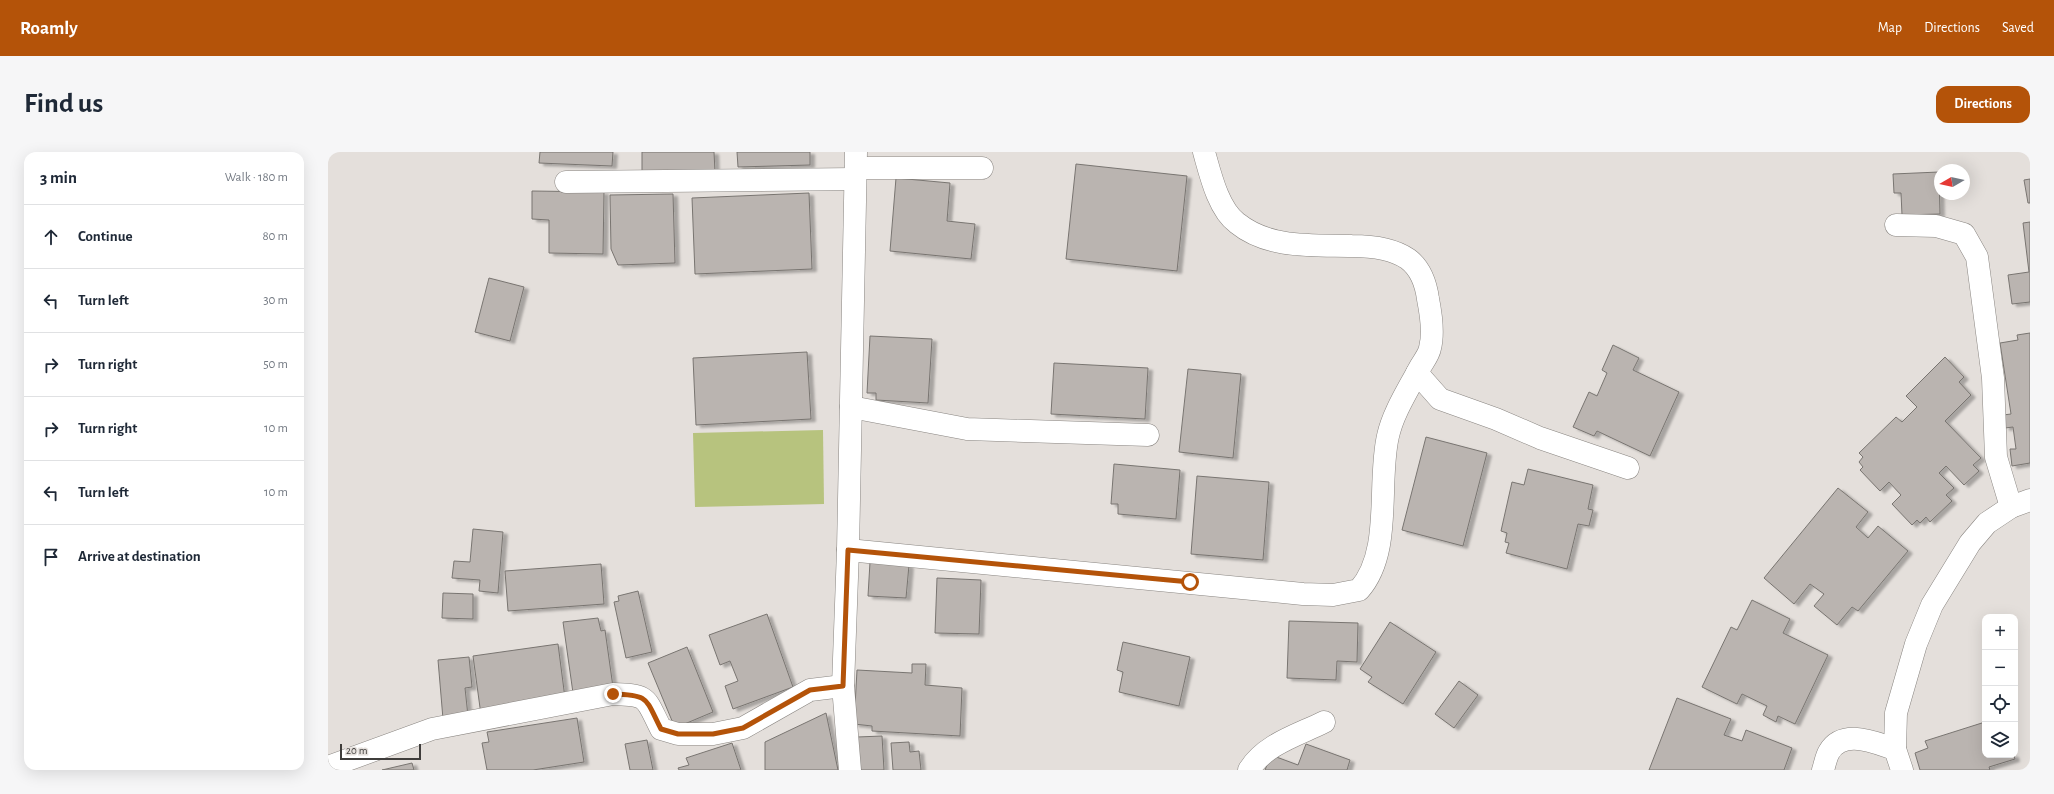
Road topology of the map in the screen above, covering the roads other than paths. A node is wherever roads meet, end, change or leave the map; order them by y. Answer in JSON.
{"nodes":[{"id":1,"x":1204,"y":152,"type":"edge"},
{"id":2,"x":856,"y":166,"type":"edge"},
{"id":3,"x":982,"y":168,"type":"dead end"},
{"id":4,"x":566,"y":182,"type":"dead end"},
{"id":5,"x":1896,"y":225,"type":"dead end"},
{"id":6,"x":1417,"y":373,"type":"junction"},
{"id":7,"x":851,"y":407,"type":"junction"},
{"id":8,"x":1148,"y":435,"type":"dead end"},
{"id":9,"x":1628,"y":468,"type":"dead end"},
{"id":10,"x":2021,"y":503,"type":"edge"},
{"id":11,"x":848,"y":550,"type":"junction"},
{"id":12,"x":843,"y":686,"type":"junction"},
{"id":13,"x":1324,"y":722,"type":"dead end"},
{"id":14,"x":1895,"y":749,"type":"junction"},
{"id":15,"x":328,"y":767,"type":"edge"},
{"id":16,"x":850,"y":770,"type":"edge"},
{"id":17,"x":1250,"y":770,"type":"edge"},
{"id":18,"x":1823,"y":770,"type":"edge"},
{"id":19,"x":1902,"y":770,"type":"edge"}],
"edges":[{"from":1,"to":6,"type":"street"},
{"from":2,"to":3,"type":"street"},
{"from":2,"to":4,"type":"street"},
{"from":2,"to":7,"type":"street"},
{"from":5,"to":10,"type":"street"},
{"from":6,"to":9,"type":"street"},
{"from":6,"to":11,"type":"street"},
{"from":7,"to":8,"type":"street"},
{"from":7,"to":11,"type":"street"},
{"from":10,"to":14,"type":"street"},
{"from":11,"to":12,"type":"street"},
{"from":12,"to":15,"type":"street"},
{"from":12,"to":16,"type":"street"},
{"from":13,"to":17,"type":"street"},
{"from":14,"to":18,"type":"street"},
{"from":14,"to":19,"type":"street"}]}
